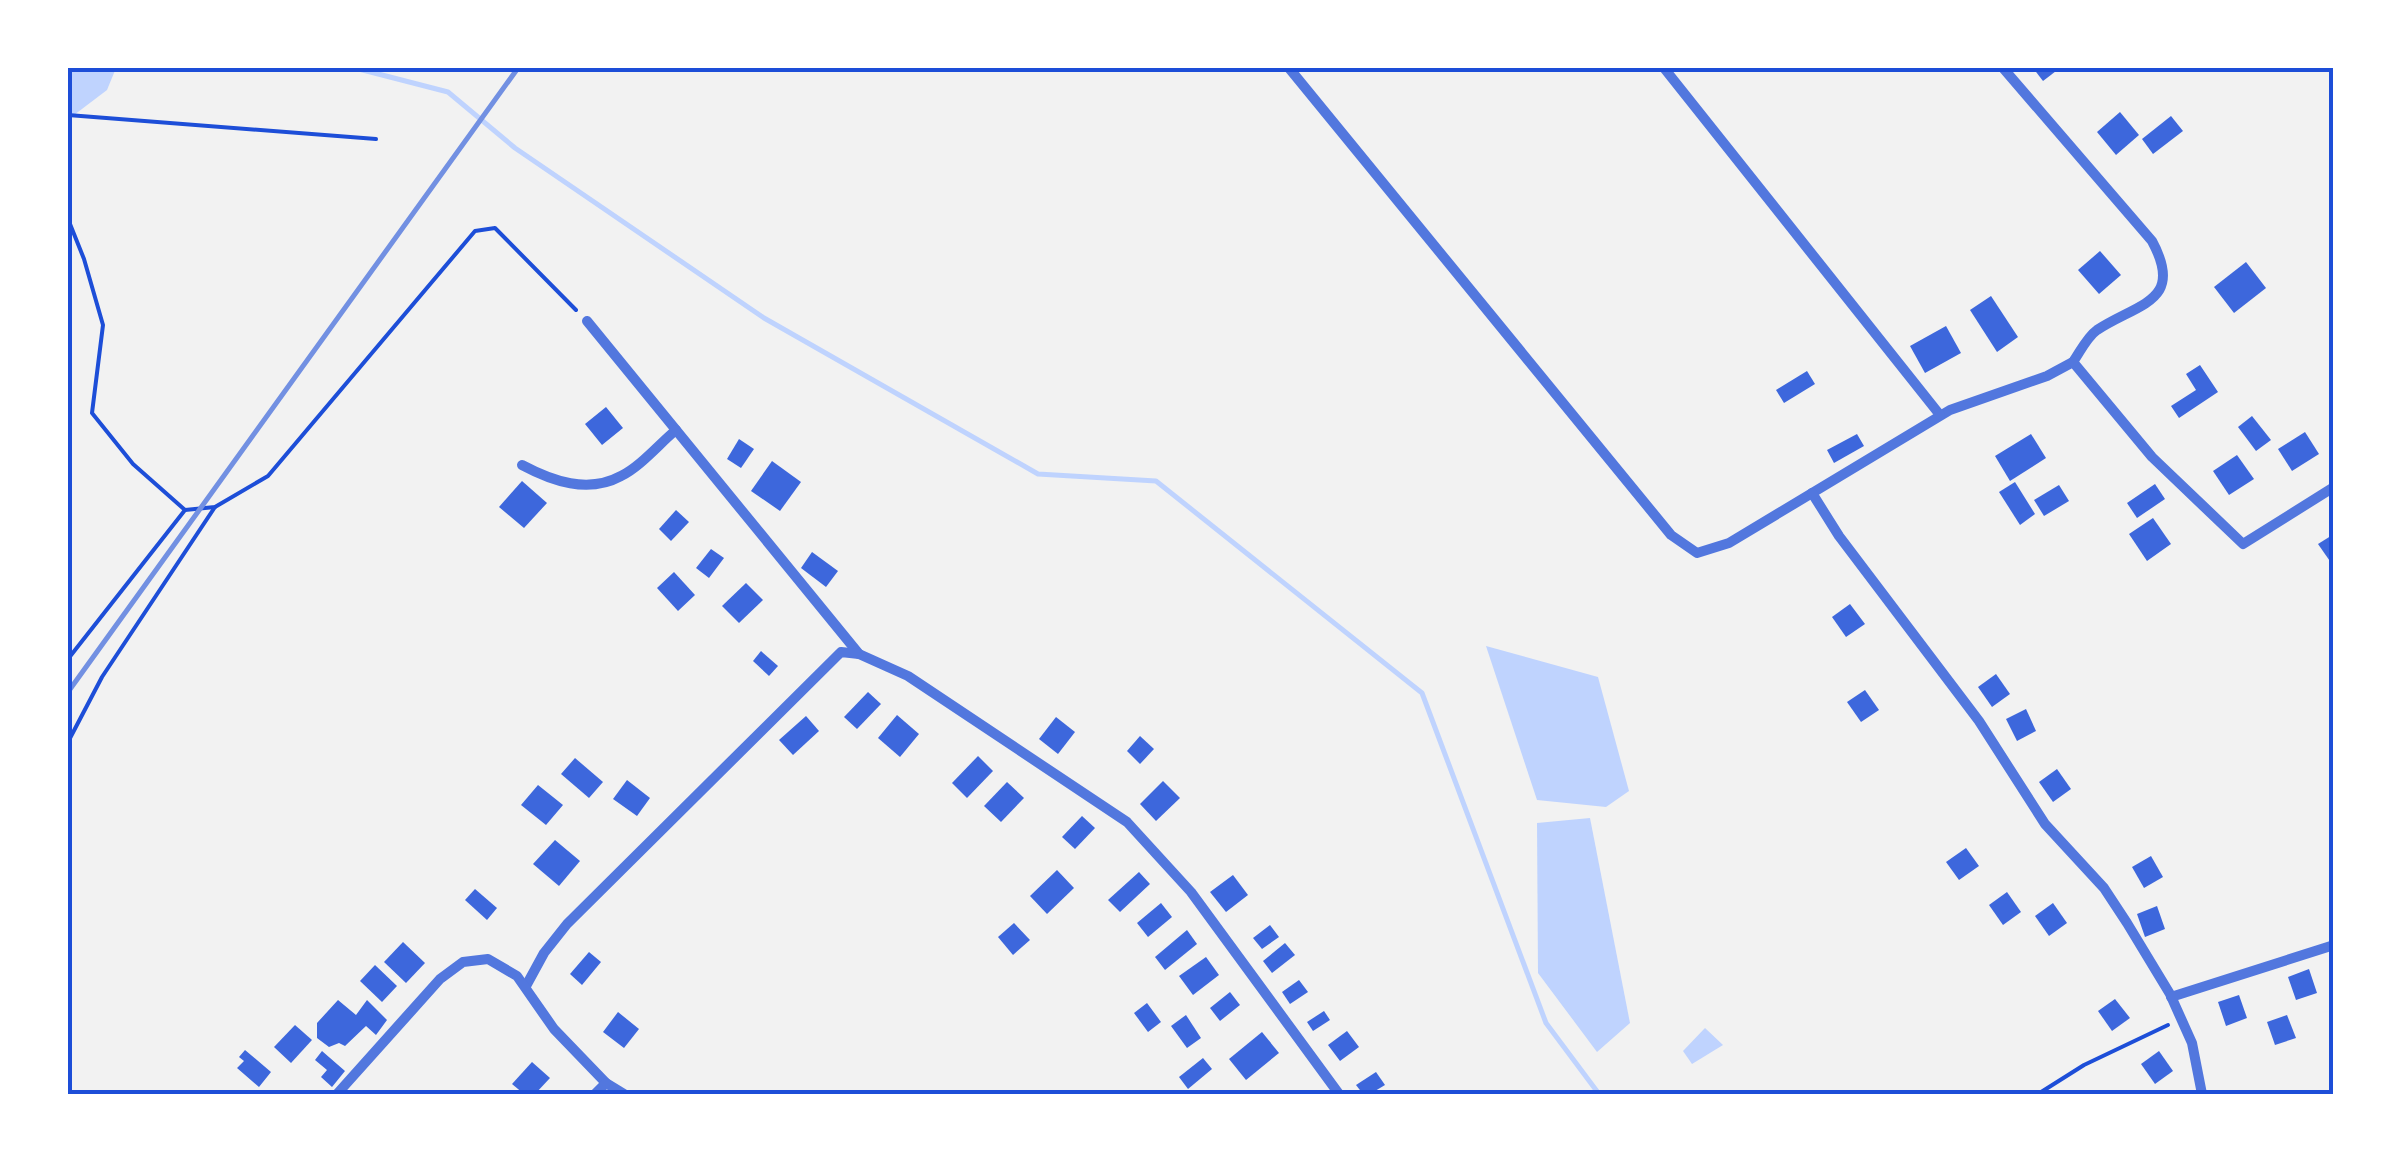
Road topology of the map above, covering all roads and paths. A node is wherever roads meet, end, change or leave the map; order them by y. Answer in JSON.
{"nodes":[{"id":1,"x":1289,"y":68,"type":"edge"},
{"id":2,"x":1664,"y":68,"type":"edge"},
{"id":3,"x":2003,"y":68,"type":"edge"},
{"id":4,"x":68,"y":115,"type":"edge"},
{"id":5,"x":376,"y":139,"type":"dead end"},
{"id":6,"x":68,"y":220,"type":"edge"},
{"id":7,"x":587,"y":320,"type":"joint"},
{"id":8,"x":2073,"y":362,"type":"junction"},
{"id":9,"x":1940,"y":416,"type":"junction"},
{"id":10,"x":676,"y":430,"type":"junction"},
{"id":11,"x":522,"y":465,"type":"dead end"},
{"id":12,"x":2334,"y":487,"type":"edge"},
{"id":13,"x":1812,"y":493,"type":"junction"},
{"id":14,"x":215,"y":506,"type":"junction"},
{"id":15,"x":185,"y":510,"type":"junction"},
{"id":16,"x":859,"y":654,"type":"junction"},
{"id":17,"x":68,"y":659,"type":"edge"},
{"id":18,"x":68,"y":742,"type":"edge"},
{"id":19,"x":2334,"y":944,"type":"edge"},
{"id":20,"x":526,"y":986,"type":"junction"},
{"id":21,"x":2171,"y":997,"type":"junction"},
{"id":22,"x":2181,"y":1018,"type":"junction"},
{"id":23,"x":606,"y":1083,"type":"junction"},
{"id":24,"x":337,"y":1094,"type":"edge"},
{"id":25,"x":595,"y":1094,"type":"edge"},
{"id":26,"x":624,"y":1094,"type":"edge"},
{"id":27,"x":1339,"y":1094,"type":"edge"},
{"id":28,"x":2038,"y":1094,"type":"edge"},
{"id":29,"x":2202,"y":1094,"type":"edge"}],
"edges":[{"from":1,"to":13,"type":"street"},
{"from":2,"to":9,"type":"street"},
{"from":3,"to":8,"type":"street"},
{"from":4,"to":5,"type":"path"},
{"from":6,"to":15,"type":"path"},
{"from":7,"to":10,"type":"street"},
{"from":7,"to":14,"type":"path"},
{"from":8,"to":9,"type":"street"},
{"from":8,"to":12,"type":"street"},
{"from":9,"to":13,"type":"street"},
{"from":10,"to":11,"type":"street"},
{"from":10,"to":16,"type":"street"},
{"from":13,"to":21,"type":"street"},
{"from":14,"to":15,"type":"path"},
{"from":14,"to":18,"type":"path"},
{"from":15,"to":17,"type":"path"},
{"from":16,"to":20,"type":"street"},
{"from":16,"to":27,"type":"street"},
{"from":19,"to":21,"type":"street"},
{"from":20,"to":23,"type":"street"},
{"from":20,"to":24,"type":"street"},
{"from":21,"to":22,"type":"street"},
{"from":22,"to":28,"type":"path"},
{"from":22,"to":29,"type":"street"},
{"from":23,"to":25,"type":"street"},
{"from":23,"to":26,"type":"street"}]}
